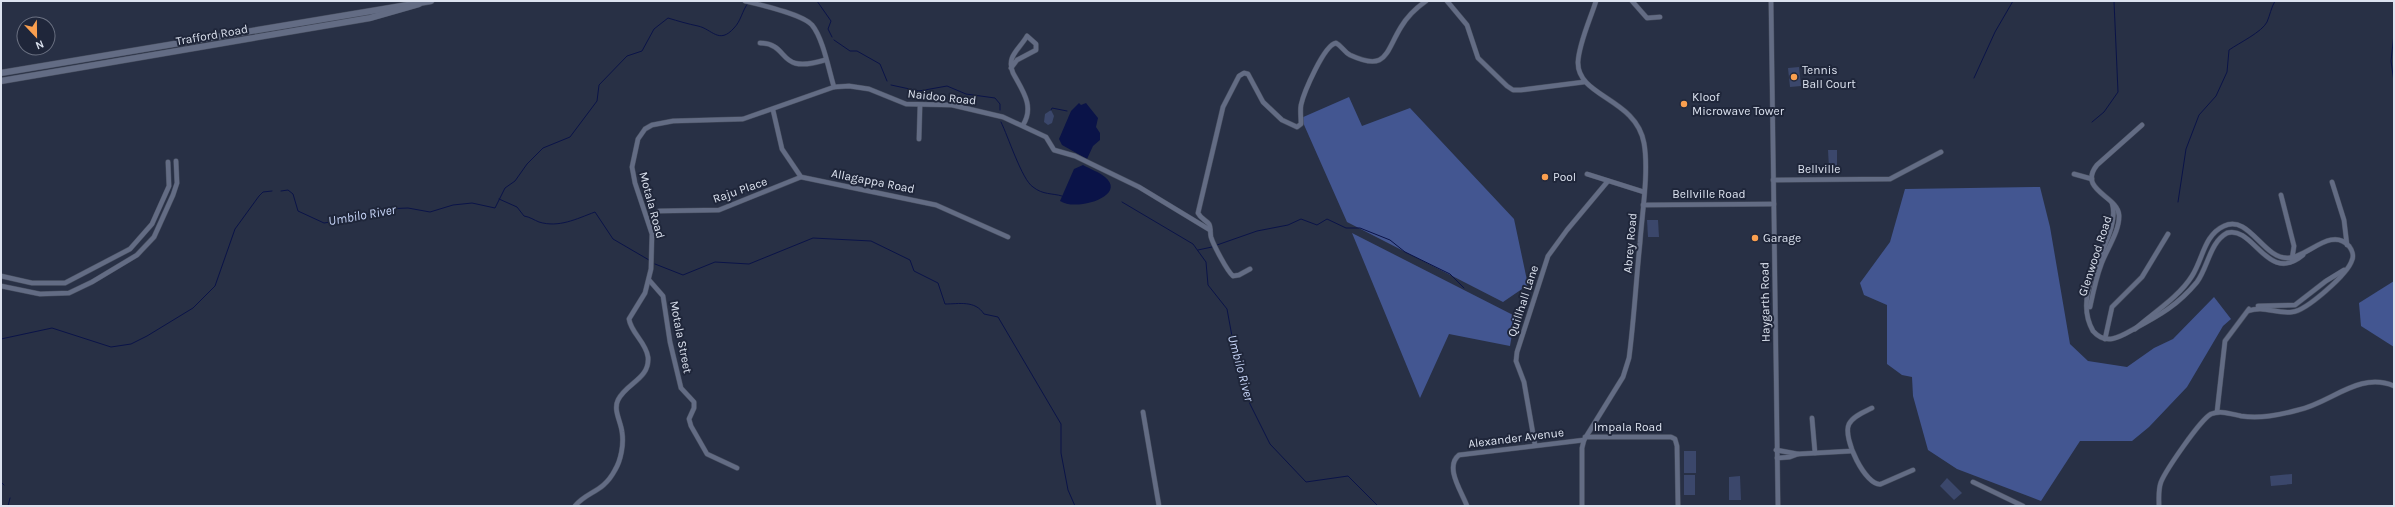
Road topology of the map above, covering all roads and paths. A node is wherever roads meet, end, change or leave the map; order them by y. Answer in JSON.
{"nodes":[{"id":1,"x":431,"y":1,"type":"edge"},
{"id":2,"x":745,"y":1,"type":"edge"},
{"id":3,"x":1426,"y":1,"type":"edge"},
{"id":4,"x":1447,"y":1,"type":"edge"},
{"id":5,"x":1596,"y":1,"type":"edge"},
{"id":6,"x":1632,"y":1,"type":"edge"},
{"id":7,"x":1771,"y":1,"type":"edge"},
{"id":8,"x":424,"y":2,"type":"junction"},
{"id":9,"x":1660,"y":17,"type":"dead end"},
{"id":10,"x":760,"y":42,"type":"dead end"},
{"id":11,"x":825,"y":60,"type":"junction"},
{"id":12,"x":62,"y":62,"type":"junction"},
{"id":13,"x":1011,"y":68,"type":"junction"},
{"id":14,"x":64,"y":71,"type":"junction"},
{"id":15,"x":1,"y":73,"type":"edge"},
{"id":16,"x":1,"y":81,"type":"edge"},
{"id":17,"x":1584,"y":82,"type":"junction"},
{"id":18,"x":834,"y":87,"type":"junction"},
{"id":19,"x":920,"y":106,"type":"junction"},
{"id":20,"x":773,"y":110,"type":"junction"},
{"id":21,"x":1023,"y":125,"type":"junction"},
{"id":22,"x":2142,"y":125,"type":"dead end"},
{"id":23,"x":919,"y":139,"type":"dead end"},
{"id":24,"x":1941,"y":152,"type":"dead end"},
{"id":25,"x":176,"y":161,"type":"dead end"},
{"id":26,"x":168,"y":162,"type":"dead end"},
{"id":27,"x":1587,"y":174,"type":"dead end"},
{"id":28,"x":2074,"y":174,"type":"dead end"},
{"id":29,"x":801,"y":177,"type":"junction"},
{"id":30,"x":2092,"y":179,"type":"junction"},
{"id":31,"x":1773,"y":180,"type":"junction"},
{"id":32,"x":1608,"y":181,"type":"junction"},
{"id":33,"x":2332,"y":182,"type":"dead end"},
{"id":34,"x":1644,"y":192,"type":"junction"},
{"id":35,"x":2281,"y":195,"type":"dead end"},
{"id":36,"x":1643,"y":204,"type":"junction"},
{"id":37,"x":1774,"y":204,"type":"junction"},
{"id":38,"x":659,"y":211,"type":"dead end"},
{"id":39,"x":157,"y":213,"type":"junction"},
{"id":40,"x":164,"y":216,"type":"junction"},
{"id":41,"x":1210,"y":230,"type":"junction"},
{"id":42,"x":2168,"y":234,"type":"dead end"},
{"id":43,"x":1008,"y":237,"type":"dead end"},
{"id":44,"x":138,"y":243,"type":"junction"},
{"id":45,"x":2347,"y":245,"type":"junction"},
{"id":46,"x":144,"y":249,"type":"junction"},
{"id":47,"x":2292,"y":260,"type":"junction"},
{"id":48,"x":2348,"y":268,"type":"junction"},
{"id":49,"x":1250,"y":269,"type":"dead end"},
{"id":50,"x":1,"y":276,"type":"edge"},
{"id":51,"x":649,"y":280,"type":"junction"},
{"id":52,"x":1,"y":286,"type":"edge"},
{"id":53,"x":2248,"y":311,"type":"junction"},
{"id":54,"x":2134,"y":329,"type":"junction"},
{"id":55,"x":2105,"y":339,"type":"junction"},
{"id":56,"x":2394,"y":386,"type":"edge"},
{"id":57,"x":1872,"y":408,"type":"dead end"},
{"id":58,"x":1143,"y":412,"type":"dead end"},
{"id":59,"x":2217,"y":412,"type":"junction"},
{"id":60,"x":1812,"y":418,"type":"dead end"},
{"id":61,"x":1585,"y":438,"type":"junction"},
{"id":62,"x":1535,"y":445,"type":"junction"},
{"id":63,"x":1776,"y":450,"type":"junction"},
{"id":64,"x":1852,"y":451,"type":"junction"},
{"id":65,"x":1815,"y":453,"type":"junction"},
{"id":66,"x":1798,"y":454,"type":"junction"},
{"id":67,"x":1777,"y":458,"type":"junction"},
{"id":68,"x":737,"y":468,"type":"dead end"},
{"id":69,"x":1914,"y":470,"type":"dead end"},
{"id":70,"x":1973,"y":482,"type":"dead end"},
{"id":71,"x":575,"y":506,"type":"edge"},
{"id":72,"x":1159,"y":506,"type":"edge"},
{"id":73,"x":1467,"y":506,"type":"edge"},
{"id":74,"x":1582,"y":506,"type":"edge"},
{"id":75,"x":1678,"y":506,"type":"edge"},
{"id":76,"x":1778,"y":506,"type":"edge"},
{"id":77,"x":2023,"y":506,"type":"edge"},
{"id":78,"x":2159,"y":506,"type":"edge"}],
"edges":[{"from":1,"to":8,"type":"street","name":"Trafford Road"},
{"from":2,"to":11,"type":"street"},
{"from":3,"to":41,"type":"street"},
{"from":4,"to":17,"type":"street"},
{"from":5,"to":17,"type":"street"},
{"from":6,"to":9,"type":"street"},
{"from":7,"to":31,"type":"street","name":"Haygarth Road"},
{"from":8,"to":12,"type":"street","name":"Trafford Road"},
{"from":8,"to":14,"type":"street","name":"Trafford Road"},
{"from":10,"to":11,"type":"street"},
{"from":11,"to":18,"type":"street"},
{"from":12,"to":14,"type":"street"},
{"from":12,"to":15,"type":"street","name":"Trafford Road"},
{"from":13,"to":13,"type":"street"},
{"from":13,"to":21,"type":"street"},
{"from":14,"to":16,"type":"street","name":"Trafford Road"},
{"from":17,"to":34,"type":"street","name":"Abrey Road"},
{"from":18,"to":19,"type":"street","name":"Naidoo Road"},
{"from":18,"to":20,"type":"street","name":"Motala Road"},
{"from":19,"to":21,"type":"street","name":"Naidoo Road"},
{"from":19,"to":23,"type":"street"},
{"from":20,"to":29,"type":"street"},
{"from":20,"to":51,"type":"street","name":"Motala Road"},
{"from":21,"to":41,"type":"street","name":"Naidoo Road"},
{"from":22,"to":30,"type":"street"},
{"from":24,"to":31,"type":"street","name":"Bellville"},
{"from":25,"to":40,"type":"street"},
{"from":26,"to":39,"type":"street"},
{"from":27,"to":32,"type":"street"},
{"from":28,"to":30,"type":"street"},
{"from":29,"to":38,"type":"street","name":"Raju Place"},
{"from":29,"to":43,"type":"street","name":"Allagappa Road"},
{"from":30,"to":55,"type":"street","name":"Glenwood Road"},
{"from":31,"to":37,"type":"street","name":"Haygarth Road"},
{"from":32,"to":34,"type":"street"},
{"from":32,"to":62,"type":"street","name":"Quillhall Lane"},
{"from":33,"to":45,"type":"street"},
{"from":34,"to":36,"type":"street","name":"Abrey Road"},
{"from":35,"to":47,"type":"street"},
{"from":36,"to":37,"type":"street","name":"Bellville Road"},
{"from":36,"to":61,"type":"street","name":"Abrey Road"},
{"from":37,"to":63,"type":"street","name":"Haygarth Road"},
{"from":39,"to":40,"type":"street"},
{"from":39,"to":44,"type":"street"},
{"from":40,"to":46,"type":"street"},
{"from":41,"to":49,"type":"street"},
{"from":42,"to":55,"type":"street"},
{"from":44,"to":46,"type":"street"},
{"from":44,"to":50,"type":"street"},
{"from":45,"to":47,"type":"street"},
{"from":45,"to":48,"type":"street"},
{"from":46,"to":52,"type":"street"},
{"from":47,"to":54,"type":"street"},
{"from":47,"to":54,"type":"street"},
{"from":48,"to":53,"type":"street"},
{"from":48,"to":53,"type":"street"},
{"from":51,"to":68,"type":"street","name":"Motala Street"},
{"from":51,"to":71,"type":"street","name":"Motala Road"},
{"from":53,"to":59,"type":"street"},
{"from":54,"to":55,"type":"street"},
{"from":56,"to":59,"type":"street"},
{"from":57,"to":64,"type":"street"},
{"from":58,"to":72,"type":"street"},
{"from":59,"to":78,"type":"street"},
{"from":60,"to":65,"type":"street"},
{"from":61,"to":62,"type":"street","name":"Alexander Avenue"},
{"from":61,"to":74,"type":"street","name":"Abrey Road"},
{"from":61,"to":75,"type":"street","name":"Impala Road"},
{"from":62,"to":73,"type":"street","name":"Alexander Avenue"},
{"from":63,"to":66,"type":"street"},
{"from":63,"to":67,"type":"street","name":"Haygarth Road"},
{"from":64,"to":65,"type":"street"},
{"from":64,"to":69,"type":"street"},
{"from":65,"to":66,"type":"street"},
{"from":66,"to":67,"type":"street"},
{"from":67,"to":76,"type":"street","name":"Haygarth Road"},
{"from":70,"to":77,"type":"street"}]}
